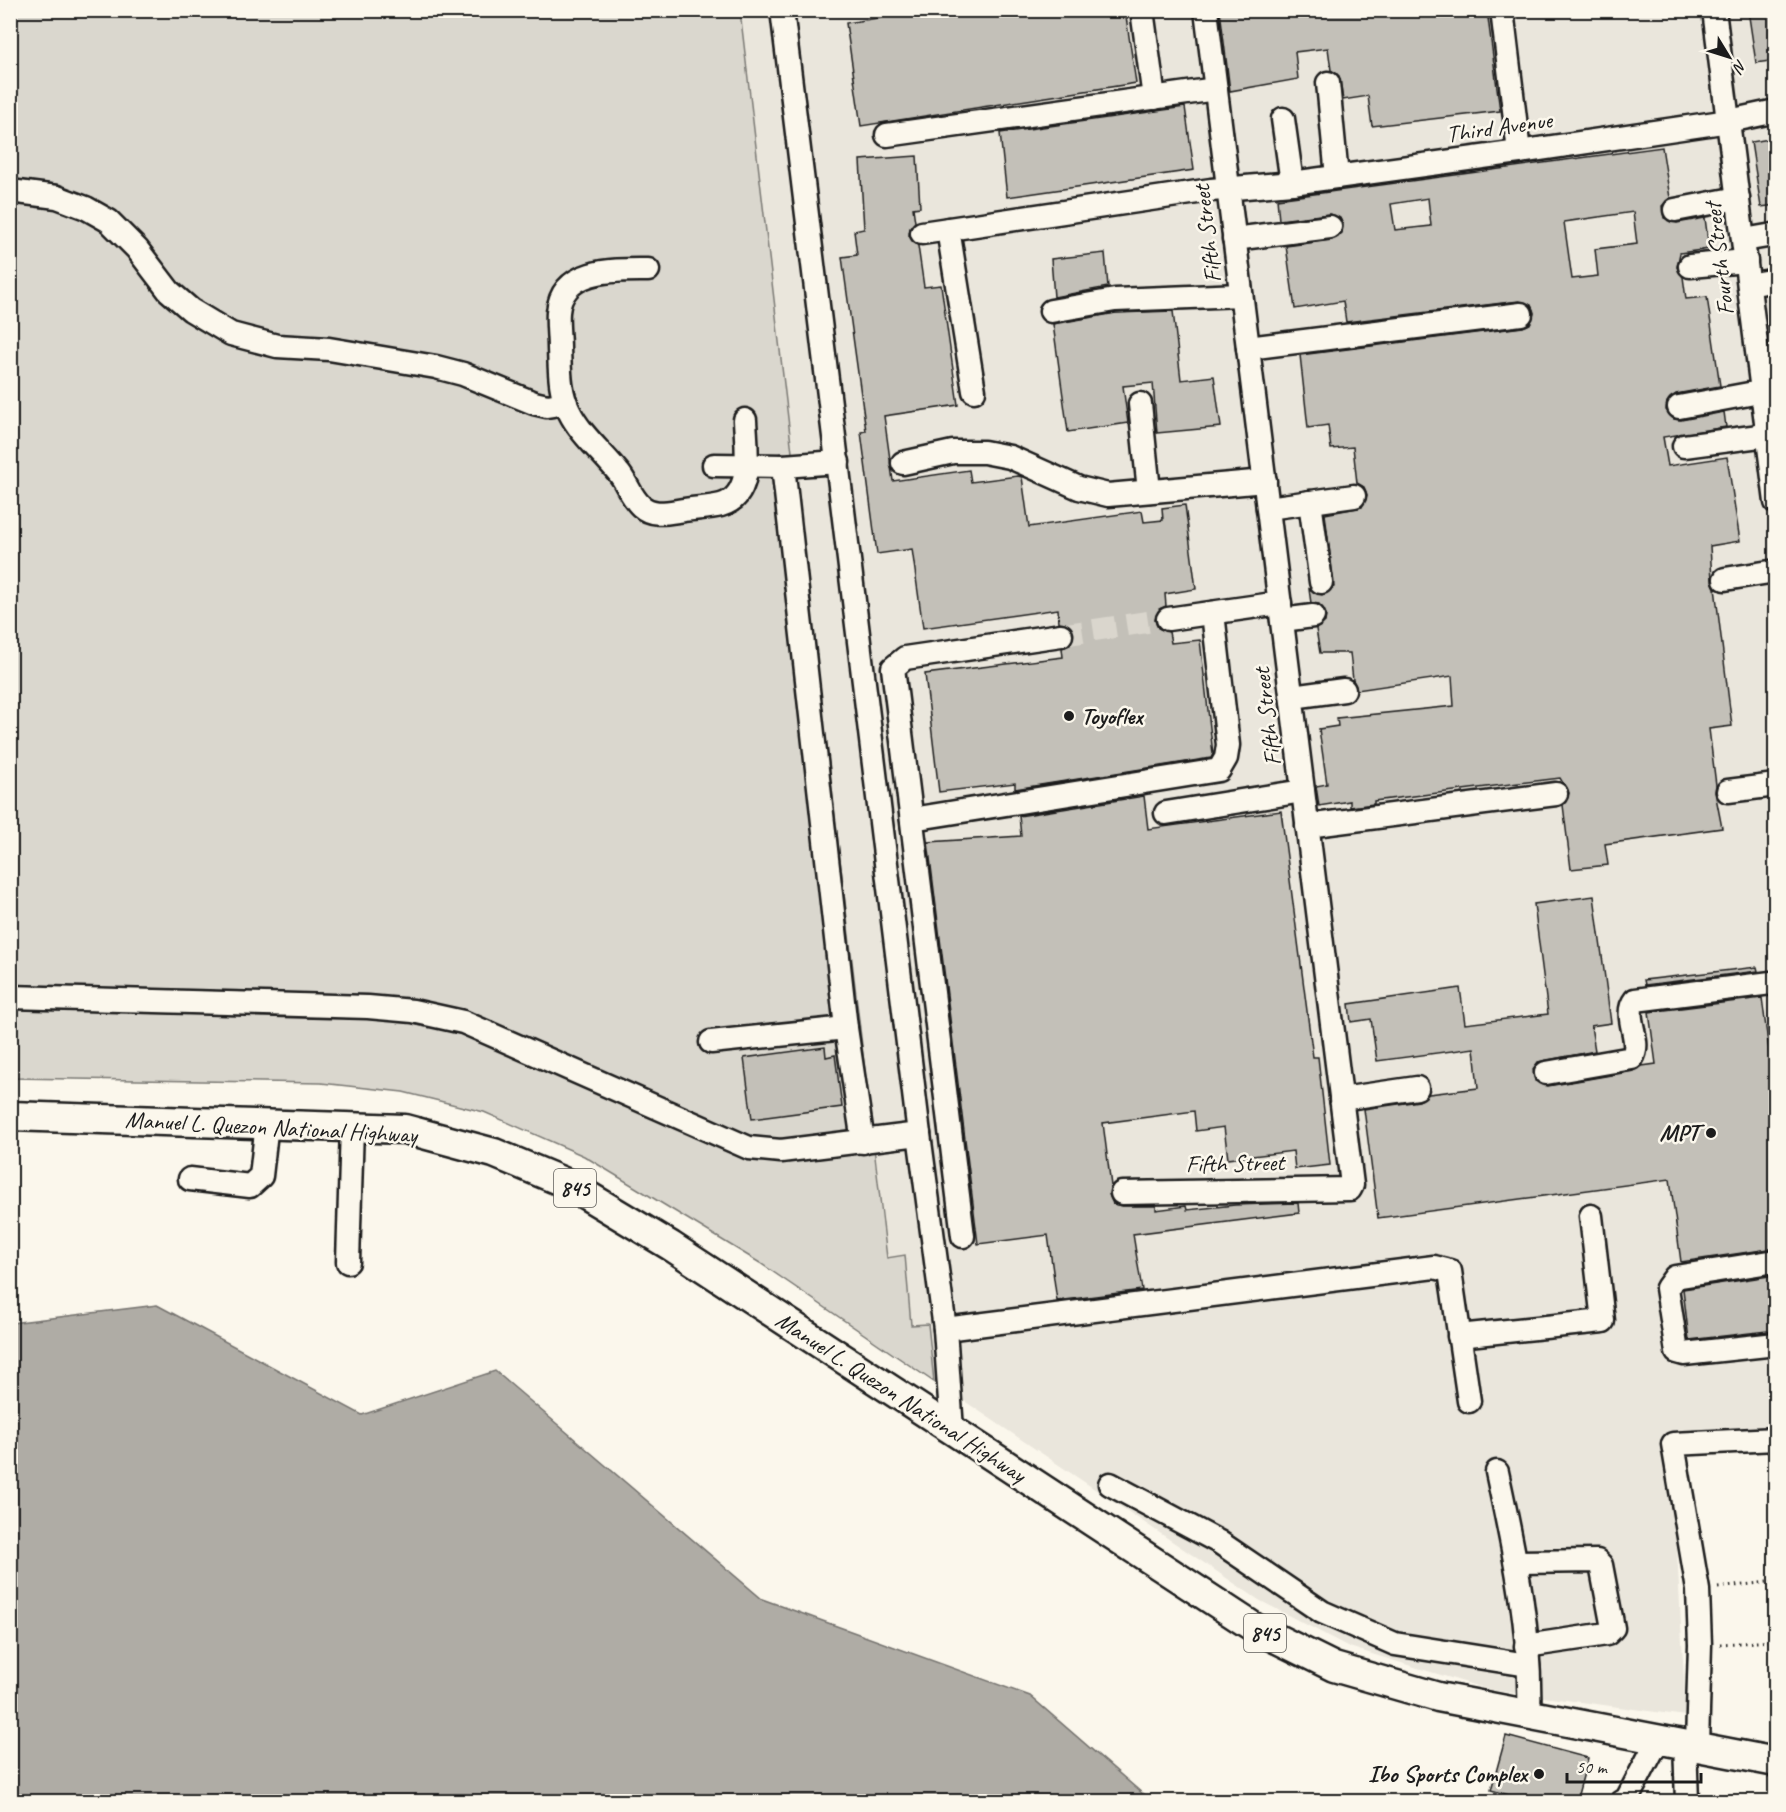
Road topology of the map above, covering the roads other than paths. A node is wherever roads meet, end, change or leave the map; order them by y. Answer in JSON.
{"nodes":[{"id":1,"x":782,"y":10,"type":"edge"},
{"id":2,"x":1143,"y":10,"type":"edge"},
{"id":3,"x":1206,"y":10,"type":"edge"},
{"id":4,"x":1502,"y":10,"type":"edge"},
{"id":5,"x":1714,"y":10,"type":"edge"},
{"id":6,"x":1328,"y":83,"type":"dead end"},
{"id":7,"x":1215,"y":89,"type":"junction"},
{"id":8,"x":1154,"y":98,"type":"junction"},
{"id":9,"x":1776,"y":111,"type":"edge"},
{"id":10,"x":1283,"y":118,"type":"dead end"},
{"id":11,"x":1729,"y":121,"type":"junction"},
{"id":12,"x":887,"y":135,"type":"dead end"},
{"id":13,"x":1519,"y":152,"type":"junction"},
{"id":14,"x":1337,"y":177,"type":"junction"},
{"id":15,"x":1292,"y":183,"type":"junction"},
{"id":16,"x":1228,"y":189,"type":"junction"},
{"id":17,"x":10,"y":191,"type":"edge"},
{"id":18,"x":1738,"y":198,"type":"junction"},
{"id":19,"x":1675,"y":210,"type":"dead end"},
{"id":20,"x":1330,"y":227,"type":"dead end"},
{"id":21,"x":948,"y":229,"type":"junction"},
{"id":22,"x":922,"y":232,"type":"dead end"},
{"id":23,"x":1773,"y":235,"type":"dead end"},
{"id":24,"x":1234,"y":240,"type":"junction"},
{"id":25,"x":1745,"y":250,"type":"junction"},
{"id":26,"x":1690,"y":266,"type":"dead end"},
{"id":27,"x":648,"y":270,"type":"dead end"},
{"id":28,"x":1776,"y":280,"type":"edge"},
{"id":29,"x":1749,"y":285,"type":"junction"},
{"id":30,"x":1241,"y":295,"type":"junction"},
{"id":31,"x":1051,"y":311,"type":"dead end"},
{"id":32,"x":1521,"y":314,"type":"dead end"},
{"id":33,"x":1248,"y":348,"type":"junction"},
{"id":34,"x":1769,"y":390,"type":"edge"},
{"id":35,"x":974,"y":391,"type":"dead end"},
{"id":36,"x":566,"y":403,"type":"junction"},
{"id":37,"x":1140,"y":404,"type":"dead end"},
{"id":38,"x":1678,"y":407,"type":"dead end"},
{"id":39,"x":745,"y":420,"type":"dead end"},
{"id":40,"x":1767,"y":435,"type":"junction"},
{"id":41,"x":1684,"y":446,"type":"dead end"},
{"id":42,"x":838,"y":462,"type":"junction"},
{"id":43,"x":903,"y":463,"type":"dead end"},
{"id":44,"x":714,"y":465,"type":"dead end"},
{"id":45,"x":783,"y":466,"type":"junction"},
{"id":46,"x":747,"y":467,"type":"junction"},
{"id":47,"x":1264,"y":481,"type":"junction"},
{"id":48,"x":1149,"y":491,"type":"junction"},
{"id":49,"x":1354,"y":495,"type":"dead end"},
{"id":50,"x":1310,"y":502,"type":"junction"},
{"id":51,"x":1776,"y":502,"type":"edge"},
{"id":52,"x":1268,"y":508,"type":"junction"},
{"id":53,"x":1776,"y":571,"type":"edge"},
{"id":54,"x":1725,"y":579,"type":"dead end"},
{"id":55,"x":1321,"y":582,"type":"dead end"},
{"id":56,"x":1281,"y":612,"type":"junction"},
{"id":57,"x":1213,"y":613,"type":"junction"},
{"id":58,"x":1313,"y":616,"type":"dead end"},
{"id":59,"x":1168,"y":620,"type":"tunnel mouth"},
{"id":60,"x":1061,"y":635,"type":"tunnel mouth"},
{"id":61,"x":1344,"y":690,"type":"dead end"},
{"id":62,"x":1292,"y":697,"type":"junction"},
{"id":63,"x":1776,"y":785,"type":"edge"},
{"id":64,"x":1303,"y":791,"type":"junction"},
{"id":65,"x":1728,"y":791,"type":"dead end"},
{"id":66,"x":1556,"y":794,"type":"dead end"},
{"id":67,"x":1166,"y":813,"type":"dead end"},
{"id":68,"x":912,"y":819,"type":"junction"},
{"id":69,"x":1307,"y":826,"type":"junction"},
{"id":70,"x":1776,"y":987,"type":"edge"},
{"id":71,"x":10,"y":998,"type":"edge"},
{"id":72,"x":846,"y":1028,"type":"junction"},
{"id":73,"x":711,"y":1042,"type":"dead end"},
{"id":74,"x":1546,"y":1072,"type":"dead end"},
{"id":75,"x":1418,"y":1088,"type":"dead end"},
{"id":76,"x":1341,"y":1099,"type":"junction"},
{"id":77,"x":10,"y":1116,"type":"edge"},
{"id":78,"x":267,"y":1123,"type":"junction"},
{"id":79,"x":352,"y":1126,"type":"junction"},
{"id":80,"x":919,"y":1134,"type":"junction"},
{"id":81,"x":863,"y":1142,"type":"junction"},
{"id":82,"x":190,"y":1179,"type":"dead end"},
{"id":83,"x":1122,"y":1193,"type":"dead end"},
{"id":84,"x":1591,"y":1216,"type":"dead end"},
{"id":85,"x":963,"y":1236,"type":"dead end"},
{"id":86,"x":1776,"y":1261,"type":"edge"},
{"id":87,"x":348,"y":1262,"type":"dead end"},
{"id":88,"x":945,"y":1329,"type":"junction"},
{"id":89,"x":1460,"y":1336,"type":"junction"},
{"id":90,"x":1776,"y":1344,"type":"edge"},
{"id":91,"x":1469,"y":1401,"type":"dead end"},
{"id":92,"x":952,"y":1430,"type":"junction"},
{"id":93,"x":1776,"y":1439,"type":"edge"},
{"id":94,"x":1497,"y":1472,"type":"dead end"},
{"id":95,"x":1110,"y":1484,"type":"dead end"},
{"id":96,"x":1516,"y":1562,"type":"junction"},
{"id":97,"x":1527,"y":1656,"type":"junction"},
{"id":98,"x":1529,"y":1714,"type":"junction"},
{"id":99,"x":1681,"y":1742,"type":"junction"},
{"id":100,"x":1776,"y":1762,"type":"edge"},
{"id":101,"x":1622,"y":1802,"type":"edge"},
{"id":102,"x":1687,"y":1802,"type":"edge"}],
"edges":[{"from":1,"to":42,"type":"street"},
{"from":2,"to":8,"type":"street"},
{"from":3,"to":7,"type":"street","name":"Fifth Street"},
{"from":4,"to":13,"type":"street"},
{"from":5,"to":11,"type":"street","name":"Fourth Street"},
{"from":6,"to":14,"type":"street"},
{"from":7,"to":8,"type":"street"},
{"from":7,"to":16,"type":"street","name":"Fifth Street"},
{"from":8,"to":12,"type":"street"},
{"from":9,"to":11,"type":"street","name":"Third Avenue"},
{"from":10,"to":15,"type":"street"},
{"from":11,"to":13,"type":"street","name":"Third Avenue"},
{"from":11,"to":18,"type":"street","name":"Fourth Street"},
{"from":13,"to":14,"type":"street","name":"Third Avenue"},
{"from":14,"to":15,"type":"street","name":"Third Avenue"},
{"from":15,"to":16,"type":"street","name":"Third Avenue"},
{"from":16,"to":21,"type":"street","name":"Third Avenue"},
{"from":16,"to":24,"type":"street","name":"Fifth Street"},
{"from":17,"to":36,"type":"street"},
{"from":18,"to":19,"type":"street"},
{"from":18,"to":25,"type":"street","name":"Fourth Street"},
{"from":20,"to":24,"type":"street"},
{"from":21,"to":22,"type":"street","name":"Third Avenue"},
{"from":21,"to":35,"type":"street"},
{"from":23,"to":25,"type":"street"},
{"from":24,"to":30,"type":"street","name":"Fifth Street"},
{"from":25,"to":26,"type":"street"},
{"from":25,"to":29,"type":"street","name":"Fourth Street"},
{"from":27,"to":36,"type":"street"},
{"from":28,"to":29,"type":"street"},
{"from":29,"to":34,"type":"street","name":"Fourth Street"},
{"from":30,"to":31,"type":"street"},
{"from":30,"to":33,"type":"street","name":"Fifth Street"},
{"from":32,"to":33,"type":"street"},
{"from":33,"to":47,"type":"street","name":"Fifth Street"},
{"from":34,"to":38,"type":"street"},
{"from":34,"to":40,"type":"street","name":"Fourth Street"},
{"from":36,"to":46,"type":"street"},
{"from":37,"to":48,"type":"street"},
{"from":39,"to":46,"type":"street"},
{"from":40,"to":41,"type":"street"},
{"from":40,"to":51,"type":"street","name":"Fourth Street"},
{"from":42,"to":45,"type":"street"},
{"from":42,"to":80,"type":"street"},
{"from":43,"to":48,"type":"street"},
{"from":44,"to":46,"type":"street"},
{"from":45,"to":46,"type":"street"},
{"from":45,"to":72,"type":"street"},
{"from":47,"to":48,"type":"street"},
{"from":47,"to":52,"type":"street","name":"Fifth Street"},
{"from":49,"to":50,"type":"street"},
{"from":50,"to":52,"type":"street"},
{"from":50,"to":55,"type":"street"},
{"from":52,"to":56,"type":"street","name":"Fifth Street"},
{"from":53,"to":54,"type":"street"},
{"from":56,"to":57,"type":"street"},
{"from":56,"to":58,"type":"street"},
{"from":56,"to":62,"type":"street","name":"Fifth Street"},
{"from":57,"to":59,"type":"street"},
{"from":57,"to":68,"type":"street"},
{"from":60,"to":68,"type":"street"},
{"from":61,"to":62,"type":"street"},
{"from":62,"to":64,"type":"street","name":"Fifth Street"},
{"from":63,"to":65,"type":"street"},
{"from":64,"to":67,"type":"street"},
{"from":64,"to":69,"type":"street","name":"Fifth Street"},
{"from":66,"to":69,"type":"street"},
{"from":68,"to":85,"type":"street"},
{"from":69,"to":76,"type":"street","name":"Fifth Street"},
{"from":70,"to":74,"type":"street"},
{"from":71,"to":81,"type":"street"},
{"from":72,"to":73,"type":"street"},
{"from":72,"to":81,"type":"street"},
{"from":75,"to":76,"type":"street"},
{"from":76,"to":83,"type":"street","name":"Fifth Street"},
{"from":77,"to":78,"type":"main road","name":"Manuel L. Quezon National Highway","number":"845"},
{"from":78,"to":79,"type":"main road","name":"Manuel L. Quezon National Highway","number":"845"},
{"from":78,"to":82,"type":"street"},
{"from":79,"to":87,"type":"street"},
{"from":79,"to":92,"type":"main road","name":"Manuel L. Quezon National Highway","number":"845"},
{"from":80,"to":81,"type":"street"},
{"from":80,"to":88,"type":"street"},
{"from":84,"to":89,"type":"street"},
{"from":86,"to":90,"type":"street"},
{"from":88,"to":89,"type":"street"},
{"from":88,"to":92,"type":"street"},
{"from":89,"to":91,"type":"street"},
{"from":92,"to":98,"type":"main road","name":"Manuel L. Quezon National Highway","number":"845"},
{"from":93,"to":99,"type":"street"},
{"from":94,"to":96,"type":"street"},
{"from":95,"to":97,"type":"street"},
{"from":96,"to":97,"type":"street"},
{"from":96,"to":97,"type":"street"},
{"from":97,"to":98,"type":"street"},
{"from":98,"to":99,"type":"main road","name":"Manuel L. Quezon National Highway","number":"845"},
{"from":99,"to":100,"type":"main road","name":"Manuel L. Quezon National Highway","number":"845"},
{"from":99,"to":101,"type":"street"},
{"from":99,"to":102,"type":"street"}]}
